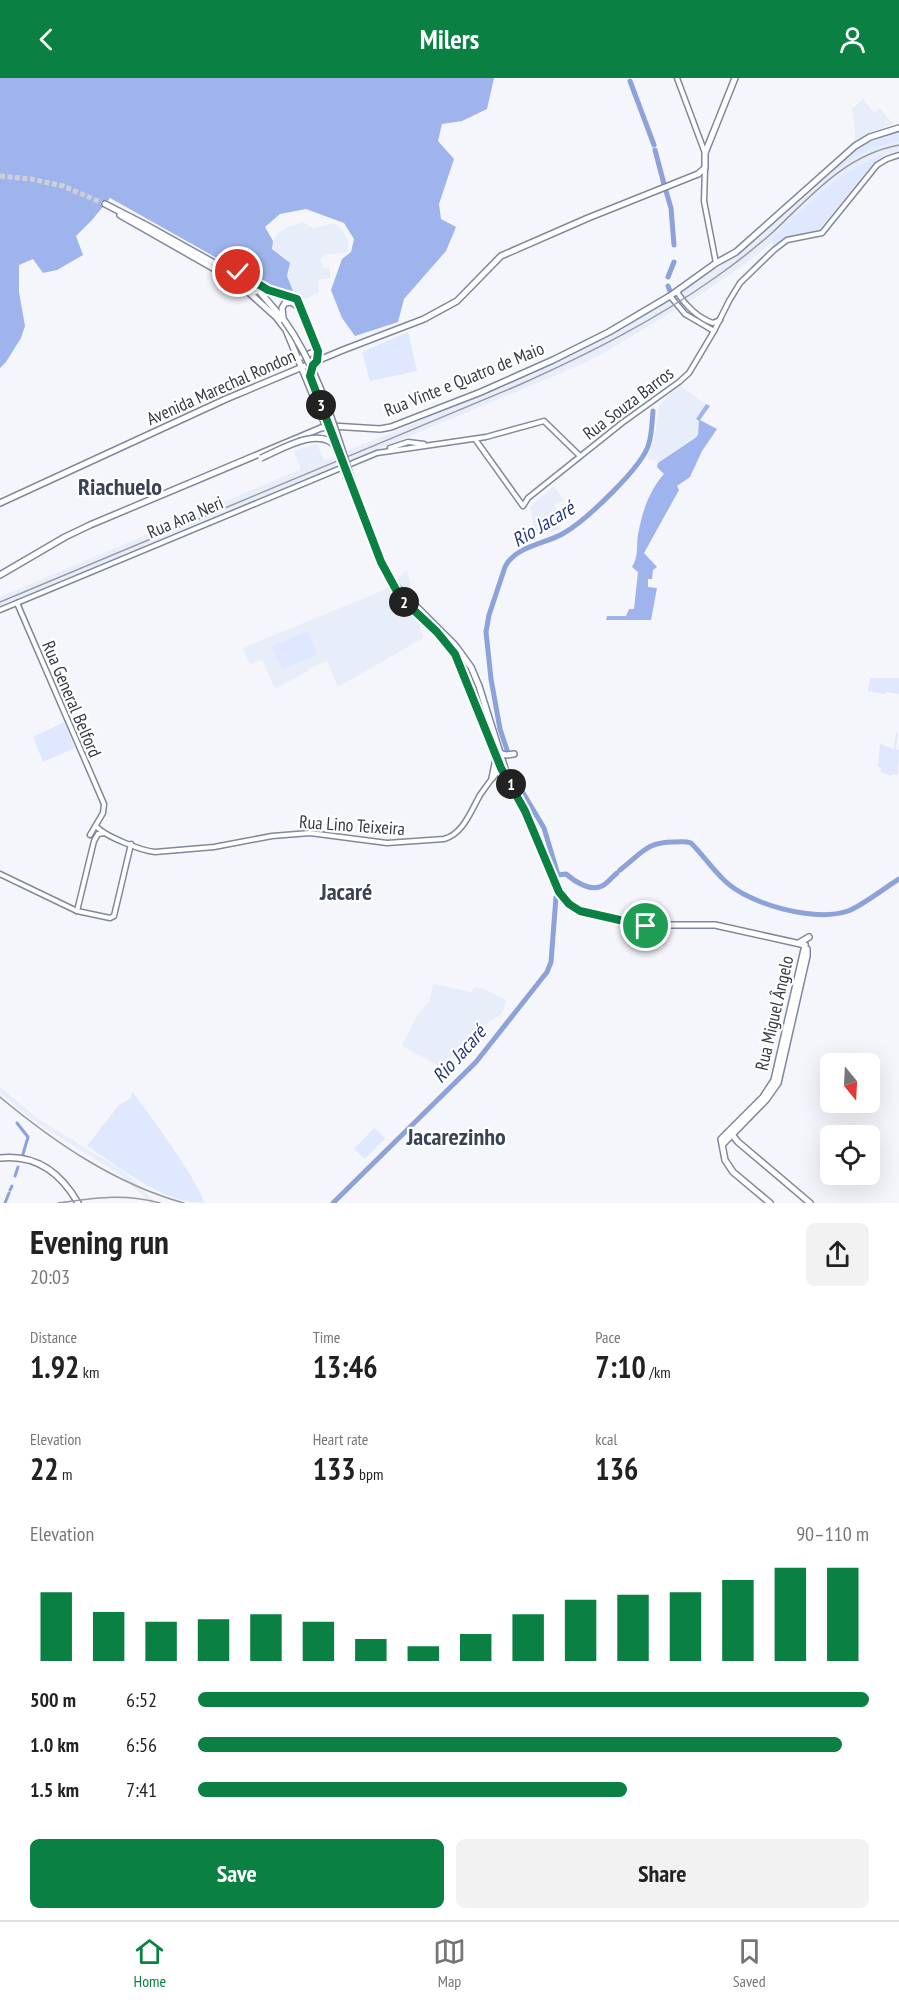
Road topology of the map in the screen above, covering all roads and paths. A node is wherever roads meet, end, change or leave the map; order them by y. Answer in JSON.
{"nodes":[{"id":1,"x":677,"y":78,"type":"edge"},
{"id":2,"x":735,"y":78,"type":"edge"},
{"id":3,"x":899,"y":128,"type":"edge"},
{"id":4,"x":705,"y":153,"type":"junction"},
{"id":5,"x":899,"y":155,"type":"edge"},
{"id":6,"x":705,"y":168,"type":"junction"},
{"id":7,"x":716,"y":263,"type":"junction"},
{"id":8,"x":222,"y":266,"type":"junction"},
{"id":9,"x":228,"y":276,"type":"junction"},
{"id":10,"x":677,"y":292,"type":"junction"},
{"id":11,"x":670,"y":296,"type":"junction"},
{"id":12,"x":266,"y":299,"type":"junction"},
{"id":13,"x":303,"y":312,"type":"junction"},
{"id":14,"x":284,"y":320,"type":"junction"},
{"id":15,"x":720,"y":320,"type":"junction"},
{"id":16,"x":716,"y":330,"type":"junction"},
{"id":17,"x":318,"y":350,"type":"junction"},
{"id":18,"x":331,"y":355,"type":"junction"},
{"id":19,"x":297,"y":357,"type":"junction"},
{"id":20,"x":316,"y":361,"type":"junction"},
{"id":21,"x":301,"y":368,"type":"junction"},
{"id":22,"x":326,"y":427,"type":"junction"},
{"id":23,"x":475,"y":439,"type":"junction"},
{"id":24,"x":337,"y":448,"type":"junction"},
{"id":25,"x":580,"y":456,"type":"junction"},
{"id":26,"x":246,"y":460,"type":"junction"},
{"id":27,"x":349,"y":479,"type":"junction"},
{"id":28,"x":0,"y":503,"type":"edge"},
{"id":29,"x":0,"y":575,"type":"edge"},
{"id":30,"x":390,"y":579,"type":"junction"},
{"id":31,"x":16,"y":603,"type":"junction"},
{"id":32,"x":0,"y":610,"type":"edge"},
{"id":33,"x":498,"y":754,"type":"junction"},
{"id":34,"x":514,"y":754,"type":"dead end"},
{"id":35,"x":502,"y":766,"type":"junction"},
{"id":36,"x":492,"y":778,"type":"junction"},
{"id":37,"x":96,"y":826,"type":"junction"},
{"id":38,"x":105,"y":833,"type":"junction"},
{"id":39,"x":90,"y":835,"type":"dead end"},
{"id":40,"x":131,"y":844,"type":"junction"},
{"id":41,"x":0,"y":874,"type":"edge"},
{"id":42,"x":77,"y":911,"type":"junction"},
{"id":43,"x":809,"y":937,"type":"dead end"},
{"id":44,"x":802,"y":944,"type":"junction"},
{"id":45,"x":730,"y":1133,"type":"junction"},
{"id":46,"x":0,"y":1158,"type":"edge"},
{"id":47,"x":78,"y":1203,"type":"edge"},
{"id":48,"x":770,"y":1203,"type":"edge"},
{"id":49,"x":810,"y":1203,"type":"edge"}],
"edges":[{"from":1,"to":4,"type":"main road"},
{"from":2,"to":4,"type":"main road"},
{"from":3,"to":7,"type":"main road","name":"Rua Vinte e Quatro de Maio"},
{"from":4,"to":6,"type":"main road"},
{"from":5,"to":15,"type":"main road","name":"Rua Souza Barros"},
{"from":6,"to":7,"type":"main road"},
{"from":6,"to":18,"type":"main road","name":"Avenida Marechal Rondon"},
{"from":7,"to":10,"type":"main road","name":"Rua Vinte e Quatro de Maio"},
{"from":8,"to":9,"type":"main road"},
{"from":8,"to":12,"type":"main road"},
{"from":8,"to":13,"type":"main road"},
{"from":9,"to":12,"type":"main road"},
{"from":9,"to":19,"type":"main road"},
{"from":10,"to":11,"type":"main road","name":"Rua Vinte e Quatro de Maio"},
{"from":10,"to":15,"type":"main road"},
{"from":11,"to":16,"type":"main road"},
{"from":11,"to":22,"type":"main road","name":"Rua Vinte e Quatro de Maio"},
{"from":12,"to":14,"type":"main road"},
{"from":13,"to":14,"type":"main road"},
{"from":13,"to":17,"type":"main road"},
{"from":14,"to":27,"type":"main road","bridge":true},
{"from":15,"to":16,"type":"main road","name":"Rua Souza Barros"},
{"from":16,"to":25,"type":"main road","name":"Rua Souza Barros"},
{"from":17,"to":18,"type":"main road"},
{"from":17,"to":19,"type":"main road"},
{"from":17,"to":20,"type":"main road"},
{"from":18,"to":20,"type":"main road","name":"Avenida Marechal Rondon"},
{"from":19,"to":21,"type":"main road"},
{"from":20,"to":21,"type":"main road","name":"Avenida Marechal Rondon"},
{"from":20,"to":24,"type":"main road","bridge":true},
{"from":21,"to":22,"type":"main road"},
{"from":21,"to":28,"type":"main road","name":"Avenida Marechal Rondon"},
{"from":22,"to":26,"type":"main road","name":"Rua Vinte e Quatro de Maio"},
{"from":23,"to":25,"type":"main road","name":"Rua Ana Neri"},
{"from":23,"to":25,"type":"main road","name":"Rua Souza Barros"},
{"from":23,"to":31,"type":"main road","name":"Rua Ana Neri"},
{"from":24,"to":26,"type":"main road","bridge":true},
{"from":24,"to":27,"type":"main road","bridge":true},
{"from":26,"to":29,"type":"main road","name":"Rua Vinte e Quatro de Maio"},
{"from":27,"to":30,"type":"main road"},
{"from":30,"to":33,"type":"main road"},
{"from":30,"to":33,"type":"main road"},
{"from":31,"to":32,"type":"main road","name":"Rua Ana Neri"},
{"from":31,"to":37,"type":"main road","name":"Rua General Belford"},
{"from":33,"to":34,"type":"main road"},
{"from":33,"to":35,"type":"main road"},
{"from":33,"to":36,"type":"main road"},
{"from":35,"to":36,"type":"main road","name":"Rua Lino Teixeira"},
{"from":35,"to":44,"type":"main road"},
{"from":36,"to":40,"type":"main road","name":"Rua Lino Teixeira"},
{"from":37,"to":38,"type":"main road","name":"Rua Lino Teixeira"},
{"from":37,"to":39,"type":"main road"},
{"from":38,"to":40,"type":"main road","name":"Rua Lino Teixeira"},
{"from":38,"to":42,"type":"main road"},
{"from":40,"to":42,"type":"main road"},
{"from":41,"to":42,"type":"main road"},
{"from":43,"to":44,"type":"main road"},
{"from":44,"to":45,"type":"main road","name":"Rua Miguel Ângelo"},
{"from":44,"to":45,"type":"main road","name":"Rua Miguel Ângelo"},
{"from":45,"to":48,"type":"main road","name":"Rua Miguel Ângelo"},
{"from":45,"to":49,"type":"main road"},
{"from":46,"to":47,"type":"main road"}]}
